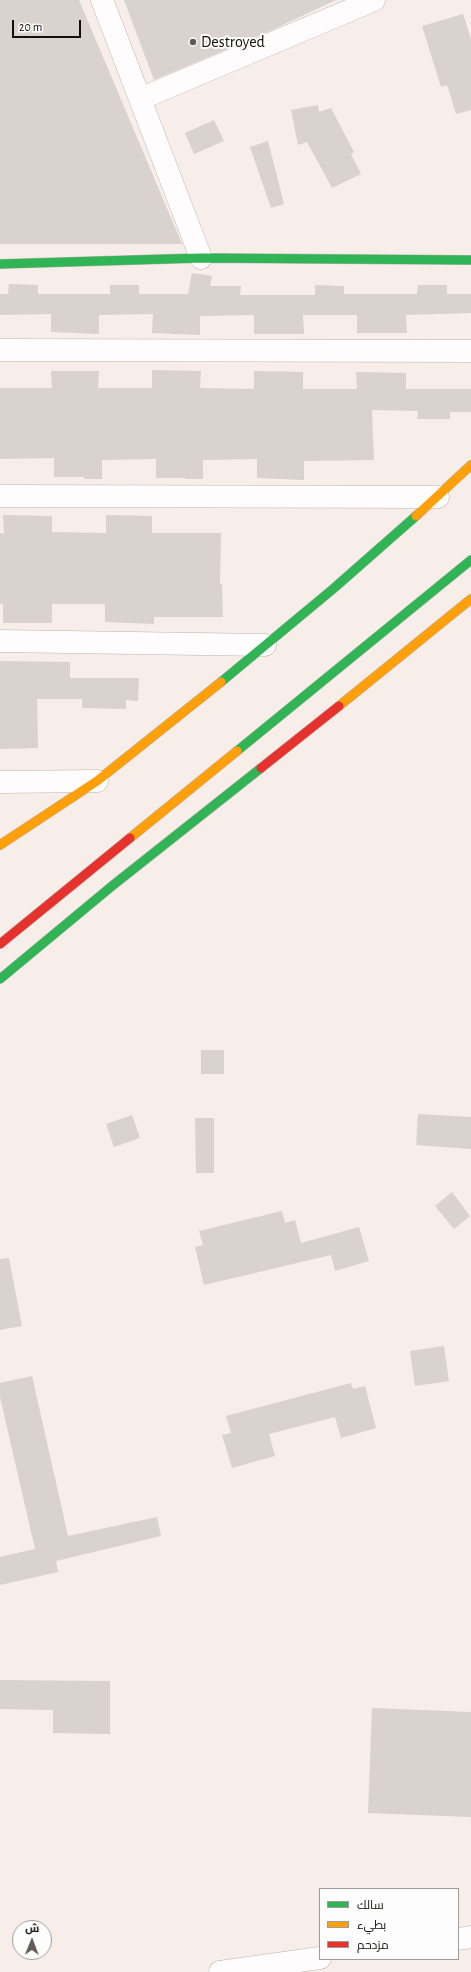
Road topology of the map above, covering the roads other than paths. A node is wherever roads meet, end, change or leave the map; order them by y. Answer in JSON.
{"nodes":[{"id":1,"x":102,"y":0,"type":"edge"},
{"id":2,"x":374,"y":0,"type":"edge"},
{"id":3,"x":140,"y":99,"type":"junction"},
{"id":4,"x":201,"y":258,"type":"junction"},
{"id":5,"x":471,"y":260,"type":"edge"},
{"id":6,"x":0,"y":264,"type":"edge"},
{"id":7,"x":0,"y":350,"type":"edge"},
{"id":8,"x":471,"y":351,"type":"edge"},
{"id":9,"x":471,"y":464,"type":"edge"},
{"id":10,"x":0,"y":496,"type":"edge"},
{"id":11,"x":438,"y":497,"type":"junction"},
{"id":12,"x":471,"y":560,"type":"edge"},
{"id":13,"x":471,"y":599,"type":"edge"},
{"id":14,"x":0,"y":641,"type":"edge"},
{"id":15,"x":265,"y":645,"type":"junction"},
{"id":16,"x":97,"y":781,"type":"junction"},
{"id":17,"x":0,"y":782,"type":"edge"},
{"id":18,"x":0,"y":845,"type":"edge"},
{"id":19,"x":2,"y":939,"type":"edge"},
{"id":20,"x":0,"y":978,"type":"edge"},
{"id":21,"x":471,"y":1937,"type":"edge"},
{"id":22,"x":459,"y":1939,"type":"edge"},
{"id":23,"x":319,"y":1958,"type":"edge"},
{"id":24,"x":220,"y":1972,"type":"edge"}],
"edges":[{"from":1,"to":3,"type":"street"},
{"from":2,"to":3,"type":"street"},
{"from":3,"to":4,"type":"street"},
{"from":4,"to":5,"type":"main road"},
{"from":4,"to":6,"type":"main road"},
{"from":7,"to":8,"type":"street"},
{"from":9,"to":11,"type":"main road"},
{"from":10,"to":11,"type":"street"},
{"from":11,"to":15,"type":"main road"},
{"from":12,"to":19,"type":"main road"},
{"from":13,"to":20,"type":"main road"},
{"from":14,"to":15,"type":"street"},
{"from":15,"to":16,"type":"main road"},
{"from":16,"to":17,"type":"street"},
{"from":16,"to":18,"type":"main road"},
{"from":21,"to":22,"type":"street"},
{"from":23,"to":24,"type":"street"}]}
